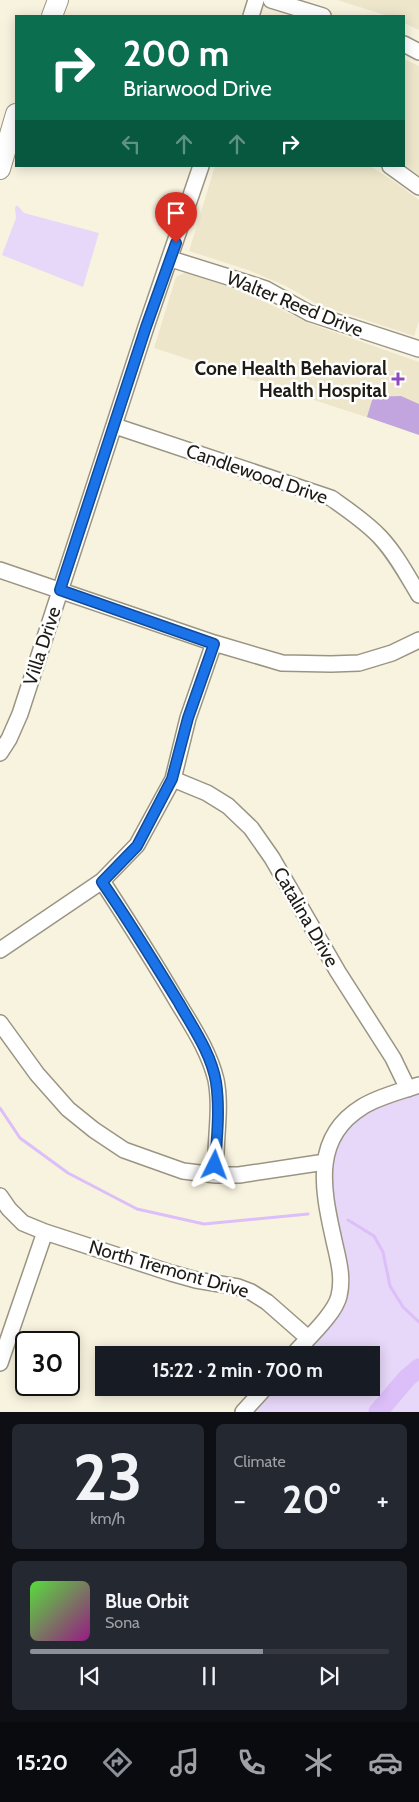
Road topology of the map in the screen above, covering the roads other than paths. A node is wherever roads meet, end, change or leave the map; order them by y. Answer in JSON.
{"nodes":[{"id":1,"x":58,"y":0,"type":"edge"},
{"id":2,"x":256,"y":0,"type":"edge"},
{"id":3,"x":270,"y":0,"type":"edge"},
{"id":4,"x":52,"y":15,"type":"edge"},
{"id":5,"x":251,"y":15,"type":"edge"},
{"id":6,"x":320,"y":15,"type":"edge"},
{"id":7,"x":405,"y":45,"type":"edge"},
{"id":8,"x":419,"y":52,"type":"edge"},
{"id":9,"x":10,"y":120,"type":"edge"},
{"id":10,"x":201,"y":167,"type":"edge"},
{"id":11,"x":391,"y":167,"type":"edge"},
{"id":12,"x":0,"y":169,"type":"edge"},
{"id":13,"x":419,"y":187,"type":"edge"},
{"id":14,"x":170,"y":259,"type":"junction"},
{"id":15,"x":419,"y":349,"type":"edge"},
{"id":16,"x":115,"y":426,"type":"junction"},
{"id":17,"x":0,"y":570,"type":"edge"},
{"id":18,"x":60,"y":590,"type":"junction"},
{"id":19,"x":419,"y":595,"type":"edge"},
{"id":20,"x":419,"y":640,"type":"edge"},
{"id":21,"x":214,"y":644,"type":"junction"},
{"id":22,"x":0,"y":753,"type":"edge"},
{"id":23,"x":172,"y":779,"type":"junction"},
{"id":24,"x":102,"y":882,"type":"junction"},
{"id":25,"x":0,"y":950,"type":"edge"},
{"id":26,"x":0,"y":1023,"type":"edge"},
{"id":27,"x":413,"y":1087,"type":"edge"},
{"id":28,"x":325,"y":1162,"type":"junction"},
{"id":29,"x":216,"y":1175,"type":"junction"},
{"id":30,"x":0,"y":1196,"type":"edge"},
{"id":31,"x":45,"y":1232,"type":"junction"},
{"id":32,"x":308,"y":1338,"type":"junction"},
{"id":33,"x":301,"y":1346,"type":"edge"},
{"id":34,"x":0,"y":1363,"type":"edge"},
{"id":35,"x":258,"y":1396,"type":"edge"},
{"id":36,"x":243,"y":1412,"type":"edge"}],
"edges":[{"from":1,"to":4,"type":"main road"},
{"from":2,"to":5,"type":"street"},
{"from":3,"to":6,"type":"street"},
{"from":7,"to":8,"type":"street"},
{"from":9,"to":12,"type":"main road"},
{"from":10,"to":14,"type":"street","name":"Villa Drive"},
{"from":11,"to":13,"type":"street"},
{"from":14,"to":15,"type":"street","name":"Walter Reed Drive"},
{"from":14,"to":16,"type":"street","name":"Villa Drive"},
{"from":16,"to":18,"type":"street","name":"Villa Drive"},
{"from":16,"to":19,"type":"street","name":"Candlewood Drive"},
{"from":17,"to":18,"type":"street"},
{"from":18,"to":21,"type":"street"},
{"from":18,"to":22,"type":"street","name":"Villa Drive"},
{"from":20,"to":21,"type":"street"},
{"from":21,"to":23,"type":"street"},
{"from":23,"to":24,"type":"street"},
{"from":23,"to":27,"type":"street","name":"Catalina Drive"},
{"from":24,"to":25,"type":"street"},
{"from":24,"to":29,"type":"street"},
{"from":26,"to":29,"type":"street"},
{"from":27,"to":28,"type":"street"},
{"from":28,"to":29,"type":"street"},
{"from":28,"to":32,"type":"street"},
{"from":30,"to":31,"type":"street","name":"North Tremont Drive"},
{"from":31,"to":32,"type":"street","name":"North Tremont Drive"},
{"from":31,"to":34,"type":"street"},
{"from":32,"to":33,"type":"street"},
{"from":35,"to":36,"type":"street"}]}
